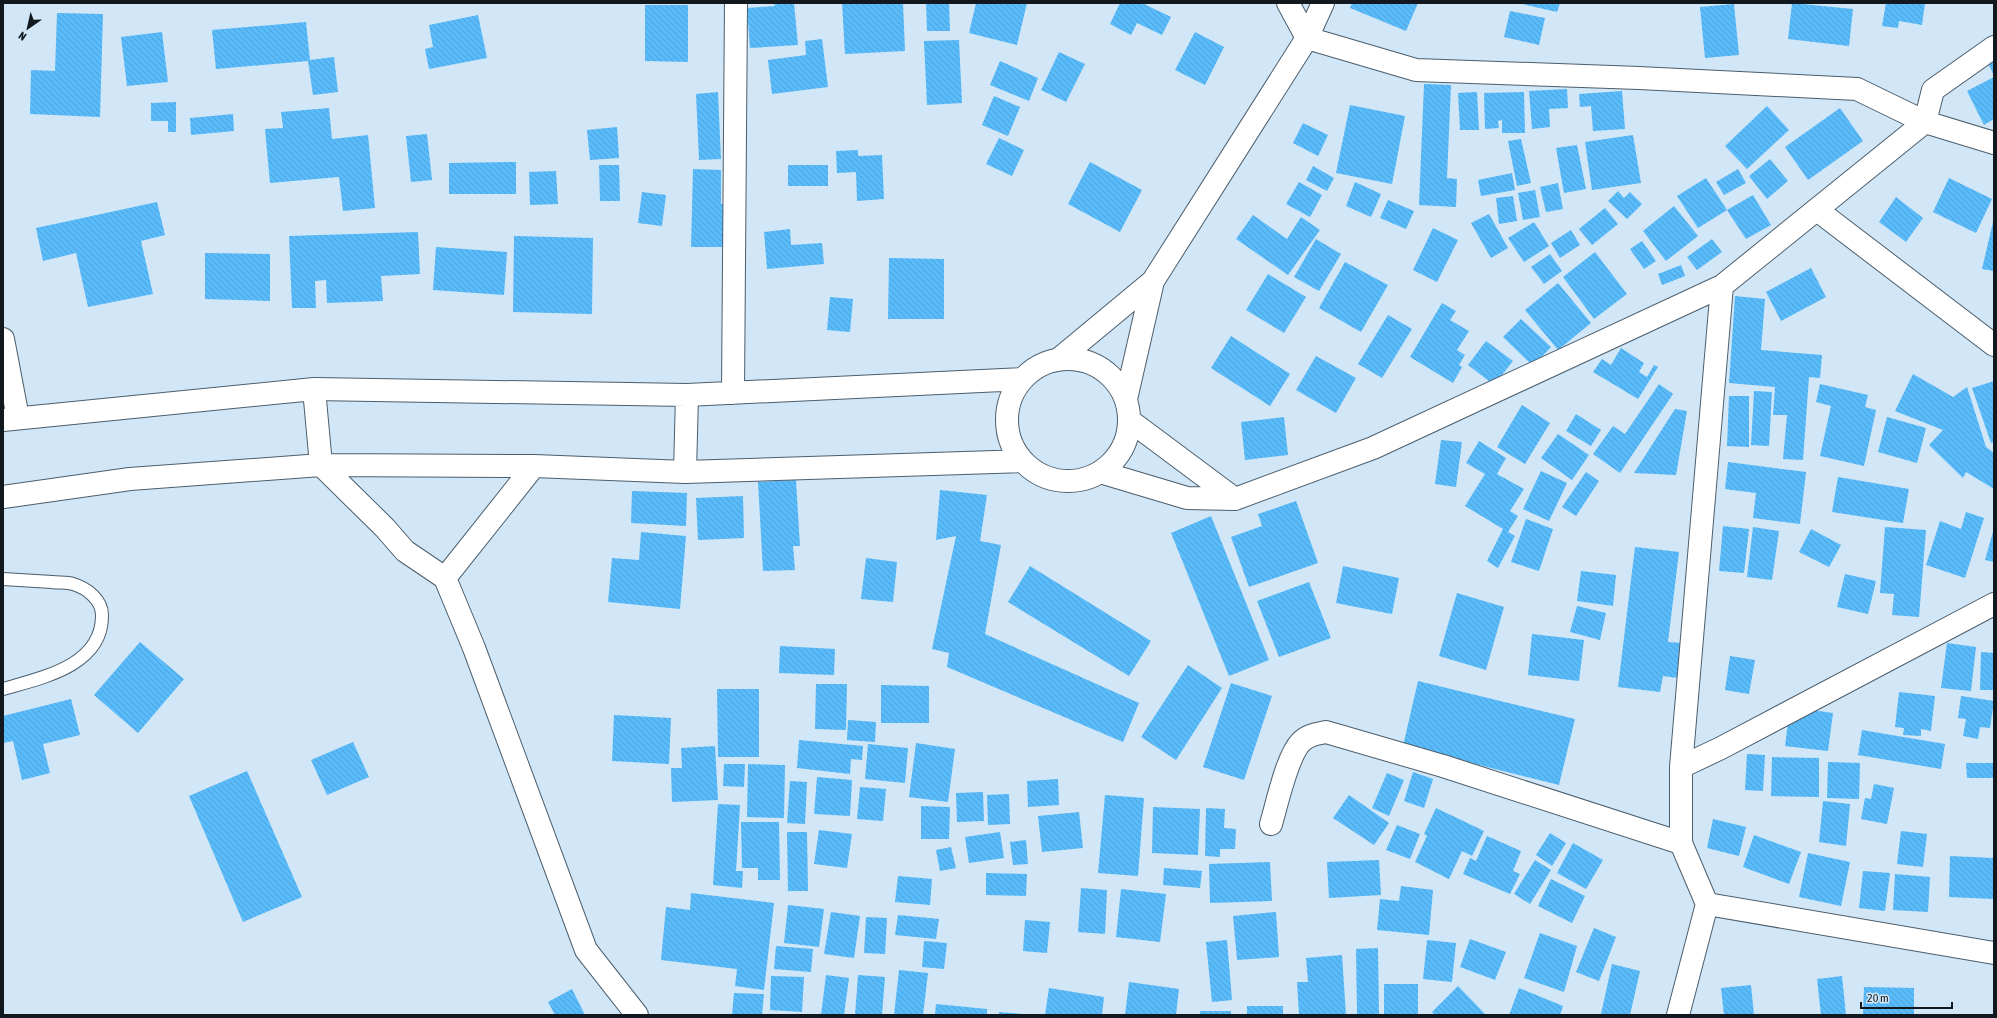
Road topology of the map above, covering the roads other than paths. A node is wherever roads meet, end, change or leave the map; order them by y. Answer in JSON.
{"nodes":[{"id":1,"x":736,"y":3,"type":"edge"},
{"id":2,"x":1288,"y":3,"type":"edge"},
{"id":3,"x":1323,"y":3,"type":"edge"},
{"id":4,"x":1307,"y":38,"type":"junction"},
{"id":5,"x":1994,"y":46,"type":"edge"},
{"id":6,"x":1925,"y":122,"type":"junction"},
{"id":7,"x":1994,"y":143,"type":"edge"},
{"id":8,"x":1817,"y":210,"type":"junction"},
{"id":9,"x":1153,"y":281,"type":"junction"},
{"id":10,"x":1722,"y":286,"type":"junction"},
{"id":11,"x":3,"y":339,"type":"edge"},
{"id":12,"x":1994,"y":345,"type":"edge"},
{"id":13,"x":1059,"y":359,"type":"junction"},
{"id":14,"x":1022,"y":379,"type":"junction"},
{"id":15,"x":314,"y":389,"type":"junction"},
{"id":16,"x":733,"y":393,"type":"junction"},
{"id":17,"x":687,"y":395,"type":"junction"},
{"id":18,"x":1127,"y":410,"type":"junction"},
{"id":19,"x":11,"y":419,"type":"edge"},
{"id":20,"x":1023,"y":461,"type":"junction"},
{"id":21,"x":321,"y":465,"type":"junction"},
{"id":22,"x":534,"y":466,"type":"junction"},
{"id":23,"x":685,"y":472,"type":"junction"},
{"id":24,"x":1100,"y":472,"type":"junction"},
{"id":25,"x":3,"y":497,"type":"edge"},
{"id":26,"x":1235,"y":499,"type":"junction"},
{"id":27,"x":446,"y":578,"type":"junction"},
{"id":28,"x":3,"y":579,"type":"edge"},
{"id":29,"x":1994,"y":604,"type":"edge"},
{"id":30,"x":3,"y":689,"type":"edge"},
{"id":31,"x":1681,"y":767,"type":"junction"},
{"id":32,"x":1271,"y":824,"type":"dead end"},
{"id":33,"x":1681,"y":843,"type":"junction"},
{"id":34,"x":1707,"y":904,"type":"junction"},
{"id":35,"x":1994,"y":953,"type":"edge"},
{"id":36,"x":637,"y":1015,"type":"edge"},
{"id":37,"x":1678,"y":1015,"type":"edge"}],
"edges":[{"from":1,"to":16,"type":"street"},
{"from":2,"to":4,"type":"street"},
{"from":3,"to":4,"type":"street"},
{"from":4,"to":6,"type":"street"},
{"from":4,"to":9,"type":"street"},
{"from":5,"to":6,"type":"street"},
{"from":6,"to":7,"type":"street"},
{"from":6,"to":8,"type":"street"},
{"from":8,"to":10,"type":"street"},
{"from":8,"to":12,"type":"street"},
{"from":9,"to":13,"type":"street"},
{"from":9,"to":18,"type":"street"},
{"from":10,"to":26,"type":"street"},
{"from":10,"to":31,"type":"street"},
{"from":11,"to":19,"type":"street"},
{"from":13,"to":14,"type":"street"},
{"from":13,"to":18,"type":"street"},
{"from":14,"to":16,"type":"street"},
{"from":14,"to":20,"type":"street"},
{"from":15,"to":17,"type":"street"},
{"from":15,"to":19,"type":"street"},
{"from":15,"to":21,"type":"street"},
{"from":16,"to":17,"type":"street"},
{"from":17,"to":23,"type":"street"},
{"from":18,"to":24,"type":"street"},
{"from":18,"to":26,"type":"street"},
{"from":20,"to":23,"type":"street"},
{"from":20,"to":24,"type":"street"},
{"from":21,"to":22,"type":"street"},
{"from":21,"to":25,"type":"street"},
{"from":21,"to":27,"type":"street"},
{"from":22,"to":23,"type":"street"},
{"from":22,"to":27,"type":"street"},
{"from":24,"to":26,"type":"street"},
{"from":27,"to":36,"type":"street"},
{"from":28,"to":30,"type":"lane"},
{"from":29,"to":31,"type":"street"},
{"from":31,"to":33,"type":"street"},
{"from":32,"to":33,"type":"street"},
{"from":33,"to":34,"type":"street"},
{"from":34,"to":35,"type":"street"},
{"from":34,"to":37,"type":"street"}]}
